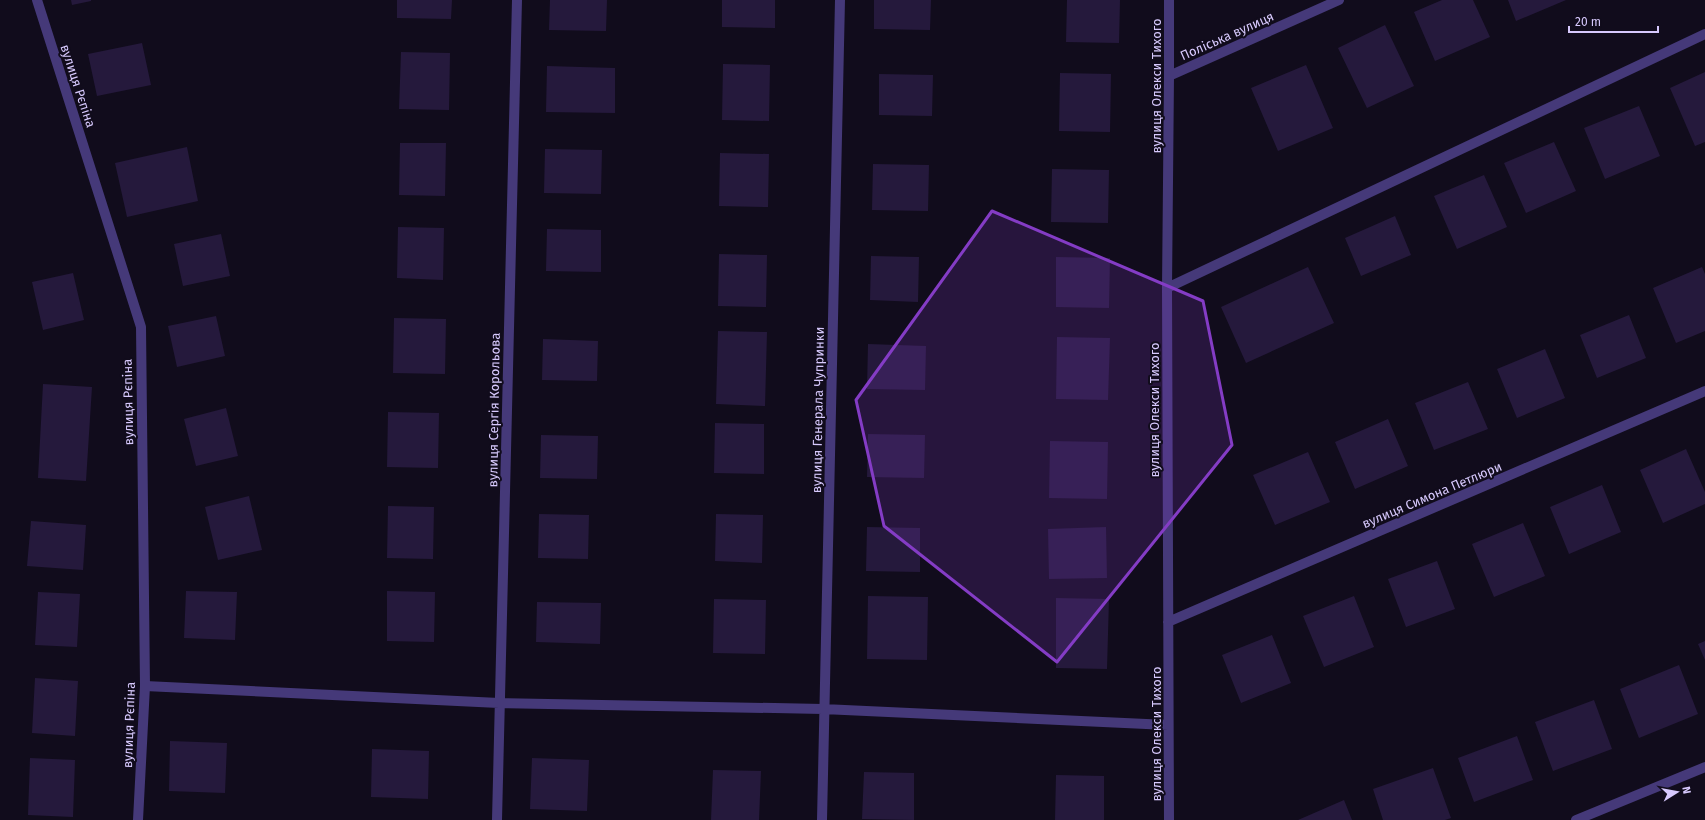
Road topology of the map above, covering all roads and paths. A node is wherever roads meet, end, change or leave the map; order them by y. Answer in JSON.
{"nodes":[{"id":1,"x":37,"y":0,"type":"edge"},
{"id":2,"x":518,"y":0,"type":"edge"},
{"id":3,"x":840,"y":0,"type":"edge"},
{"id":4,"x":1169,"y":0,"type":"edge"},
{"id":5,"x":1339,"y":0,"type":"edge"},
{"id":6,"x":1705,"y":34,"type":"edge"},
{"id":7,"x":1169,"y":76,"type":"junction"},
{"id":8,"x":1167,"y":288,"type":"junction"},
{"id":9,"x":1705,"y":391,"type":"edge"},
{"id":10,"x":1168,"y":622,"type":"junction"},
{"id":11,"x":145,"y":686,"type":"junction"},
{"id":12,"x":499,"y":703,"type":"junction"},
{"id":13,"x":823,"y":709,"type":"junction"},
{"id":14,"x":1168,"y":725,"type":"junction"},
{"id":15,"x":1705,"y":767,"type":"edge"},
{"id":16,"x":138,"y":820,"type":"edge"},
{"id":17,"x":497,"y":820,"type":"edge"},
{"id":18,"x":822,"y":820,"type":"edge"},
{"id":19,"x":1169,"y":820,"type":"edge"},
{"id":20,"x":1576,"y":820,"type":"edge"}],
"edges":[{"from":1,"to":11,"type":"street","name":"вулиця Рєпіна"},
{"from":2,"to":12,"type":"street","name":"вулиця Сергія Корольова"},
{"from":3,"to":13,"type":"street","name":"вулиця Генерала Чупринки"},
{"from":4,"to":7,"type":"street","name":"вулиця Олекси Тихого"},
{"from":5,"to":7,"type":"street","name":"Поліська вулиця"},
{"from":6,"to":8,"type":"street"},
{"from":7,"to":8,"type":"street","name":"вулиця Олекси Тихого"},
{"from":8,"to":10,"type":"street","name":"вулиця Олекси Тихого"},
{"from":9,"to":10,"type":"street","name":"вулиця Симона Петлюри"},
{"from":10,"to":14,"type":"street","name":"вулиця Олекси Тихого"},
{"from":11,"to":12,"type":"street"},
{"from":11,"to":16,"type":"street","name":"вулиця Рєпіна"},
{"from":12,"to":13,"type":"street"},
{"from":12,"to":17,"type":"street","name":"вулиця Сергія Корольова"},
{"from":13,"to":14,"type":"street"},
{"from":13,"to":18,"type":"street","name":"вулиця Генерала Чупринки"},
{"from":14,"to":19,"type":"street","name":"вулиця Олекси Тихого"},
{"from":15,"to":20,"type":"street"}]}
